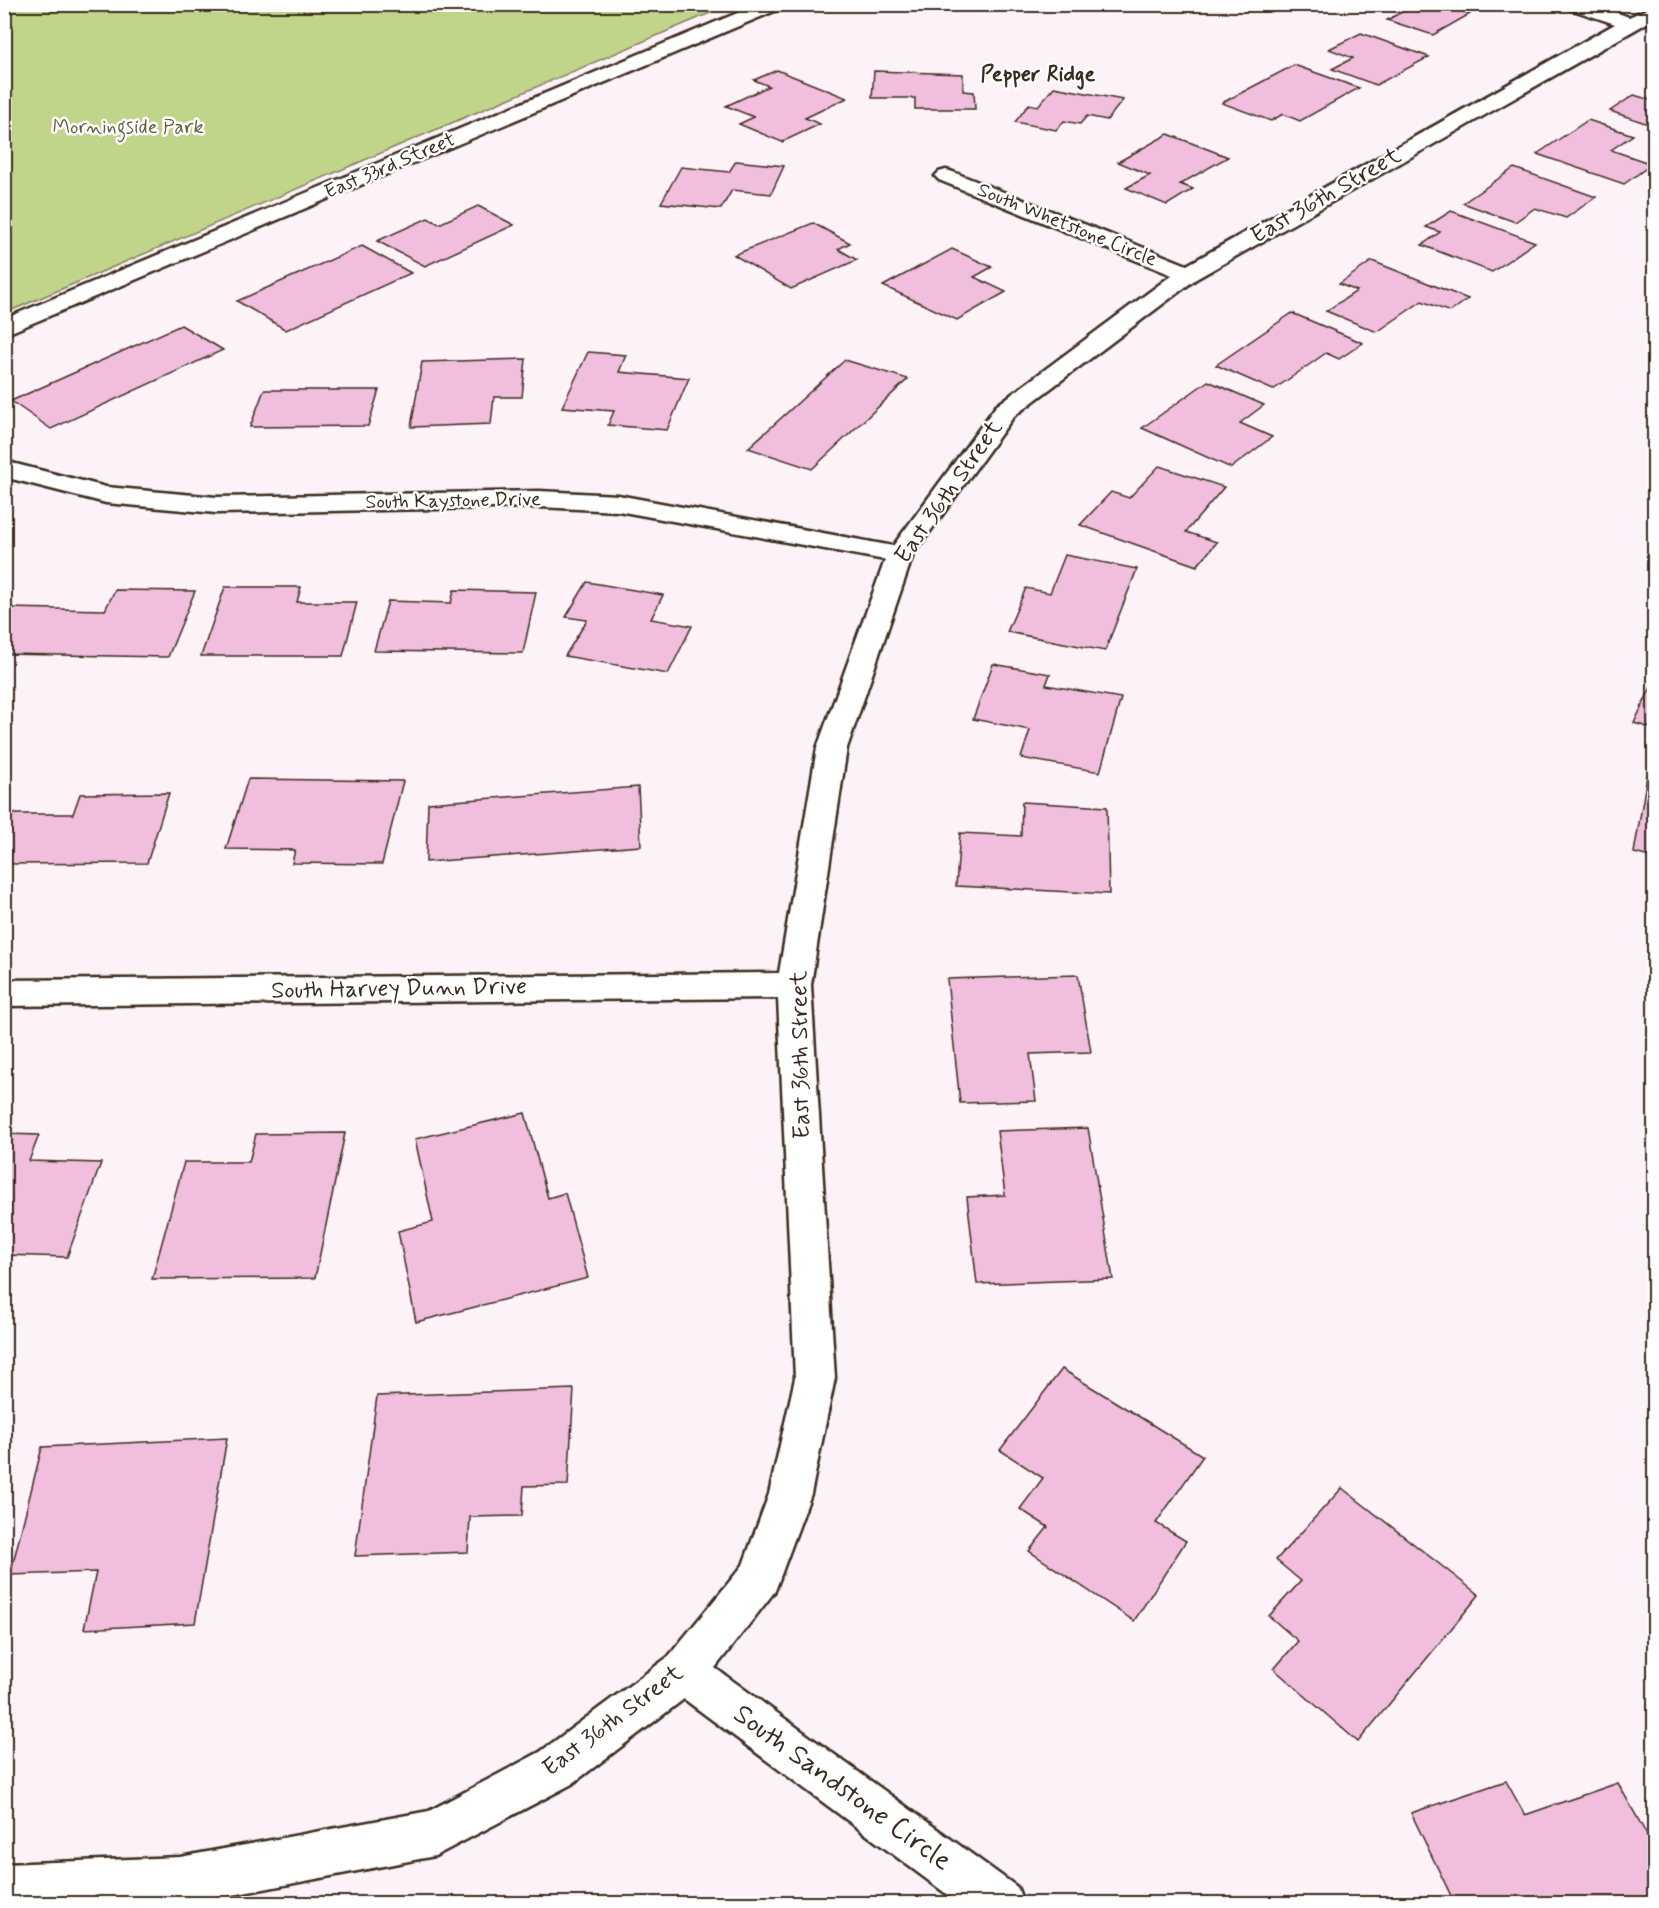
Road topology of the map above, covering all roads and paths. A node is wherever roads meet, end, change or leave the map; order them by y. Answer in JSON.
{"nodes":[{"id":1,"x":776,"y":4,"type":"edge"},
{"id":2,"x":1573,"y":4,"type":"edge"},
{"id":3,"x":1642,"y":17,"type":"edge"},
{"id":4,"x":946,"y":176,"type":"dead end"},
{"id":5,"x":1188,"y":274,"type":"junction"},
{"id":6,"x":4,"y":328,"type":"edge"},
{"id":7,"x":4,"y":469,"type":"edge"},
{"id":8,"x":900,"y":555,"type":"junction"},
{"id":9,"x":794,"y":985,"type":"junction"},
{"id":10,"x":4,"y":993,"type":"edge"},
{"id":11,"x":684,"y":1672,"type":"junction"},
{"id":12,"x":4,"y":1888,"type":"edge"},
{"id":13,"x":1000,"y":1904,"type":"edge"}],
"edges":[{"from":1,"to":6,"type":"street","name":"East 33rd Street"},
{"from":2,"to":3,"type":"street"},
{"from":3,"to":5,"type":"street","name":"East 36th Street"},
{"from":4,"to":5,"type":"street","name":"South Whetstone Circle"},
{"from":5,"to":8,"type":"street","name":"East 36th Street"},
{"from":7,"to":8,"type":"street","name":"South Kaystone Drive"},
{"from":8,"to":9,"type":"street","name":"East 36th Street"},
{"from":9,"to":10,"type":"street","name":"South Harvey Dunn Drive"},
{"from":9,"to":11,"type":"street","name":"East 36th Street"},
{"from":11,"to":12,"type":"street","name":"East 36th Street"},
{"from":11,"to":13,"type":"street","name":"South Sandstone Circle"}]}
